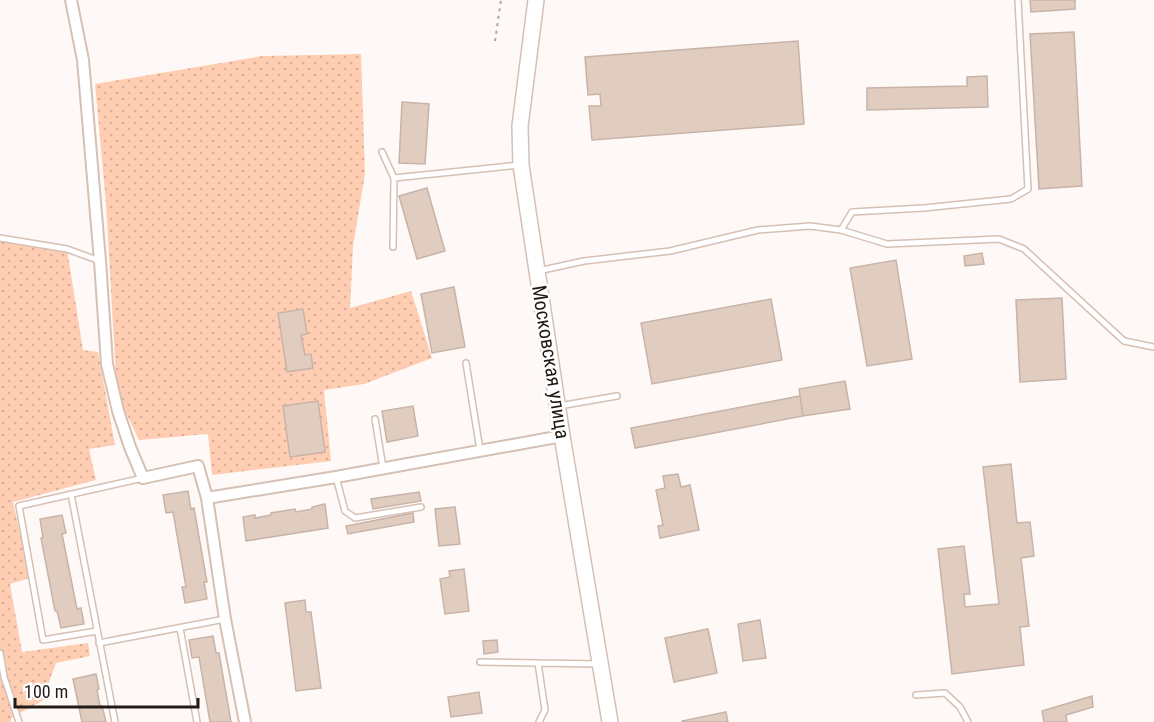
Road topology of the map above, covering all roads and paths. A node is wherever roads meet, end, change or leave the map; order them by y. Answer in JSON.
{"nodes":[{"id":1,"x":71,"y":0,"type":"edge"},
{"id":2,"x":501,"y":0,"type":"edge"},
{"id":3,"x":536,"y":0,"type":"edge"},
{"id":4,"x":1018,"y":0,"type":"edge"},
{"id":5,"x":495,"y":41,"type":"dead end"},
{"id":6,"x":382,"y":152,"type":"dead end"},
{"id":7,"x":521,"y":165,"type":"junction"},
{"id":8,"x":394,"y":178,"type":"junction"},
{"id":9,"x":841,"y":230,"type":"junction"},
{"id":10,"x":0,"y":238,"type":"edge"},
{"id":11,"x":393,"y":247,"type":"dead end"},
{"id":12,"x":100,"y":261,"type":"junction"},
{"id":13,"x":537,"y":271,"type":"junction"},
{"id":14,"x":1154,"y":347,"type":"edge"},
{"id":15,"x":466,"y":363,"type":"dead end"},
{"id":16,"x":617,"y":396,"type":"dead end"},
{"id":17,"x":558,"y":406,"type":"junction"},
{"id":18,"x":375,"y":419,"type":"dead end"},
{"id":19,"x":562,"y":436,"type":"junction"},
{"id":20,"x":480,"y":450,"type":"junction"},
{"id":21,"x":383,"y":468,"type":"junction"},
{"id":22,"x":336,"y":477,"type":"junction"},
{"id":23,"x":143,"y":478,"type":"junction"},
{"id":24,"x":71,"y":494,"type":"junction"},
{"id":25,"x":207,"y":498,"type":"junction"},
{"id":26,"x":421,"y":507,"type":"dead end"},
{"id":27,"x":225,"y":619,"type":"junction"},
{"id":28,"x":180,"y":628,"type":"junction"},
{"id":29,"x":97,"y":631,"type":"junction"},
{"id":30,"x":99,"y":643,"type":"junction"},
{"id":31,"x":0,"y":653,"type":"edge"},
{"id":32,"x":480,"y":662,"type":"dead end"},
{"id":33,"x":538,"y":663,"type":"junction"},
{"id":34,"x":600,"y":664,"type":"junction"},
{"id":35,"x":916,"y":695,"type":"dead end"},
{"id":36,"x":19,"y":722,"type":"edge"},
{"id":37,"x":115,"y":722,"type":"edge"},
{"id":38,"x":197,"y":722,"type":"edge"},
{"id":39,"x":245,"y":722,"type":"edge"},
{"id":40,"x":539,"y":722,"type":"edge"},
{"id":41,"x":610,"y":722,"type":"edge"},
{"id":42,"x":968,"y":722,"type":"edge"}],
"edges":[{"from":1,"to":12,"type":"street"},
{"from":2,"to":5,"type":"path"},
{"from":3,"to":7,"type":"main road","name":"Московская улица"},
{"from":4,"to":9,"type":"lane"},
{"from":6,"to":8,"type":"lane"},
{"from":7,"to":8,"type":"lane"},
{"from":7,"to":13,"type":"main road","name":"Московская улица"},
{"from":8,"to":11,"type":"lane"},
{"from":9,"to":13,"type":"lane"},
{"from":9,"to":14,"type":"lane"},
{"from":10,"to":12,"type":"lane"},
{"from":12,"to":23,"type":"street"},
{"from":13,"to":17,"type":"main road","name":"Московская улица"},
{"from":15,"to":20,"type":"lane"},
{"from":16,"to":17,"type":"lane"},
{"from":17,"to":19,"type":"main road","name":"Московская улица"},
{"from":18,"to":21,"type":"lane"},
{"from":19,"to":20,"type":"street"},
{"from":19,"to":34,"type":"main road","name":"Московская улица"},
{"from":20,"to":21,"type":"street"},
{"from":21,"to":22,"type":"street"},
{"from":22,"to":25,"type":"street"},
{"from":22,"to":26,"type":"lane"},
{"from":23,"to":24,"type":"lane"},
{"from":23,"to":25,"type":"street"},
{"from":24,"to":29,"type":"lane"},
{"from":24,"to":29,"type":"lane"},
{"from":25,"to":27,"type":"street"},
{"from":27,"to":28,"type":"lane"},
{"from":27,"to":39,"type":"street"},
{"from":28,"to":30,"type":"lane"},
{"from":28,"to":38,"type":"lane"},
{"from":29,"to":30,"type":"lane"},
{"from":30,"to":37,"type":"lane"},
{"from":31,"to":36,"type":"lane"},
{"from":32,"to":33,"type":"lane"},
{"from":33,"to":34,"type":"lane"},
{"from":33,"to":40,"type":"lane"},
{"from":34,"to":41,"type":"main road","name":"Московская улица"},
{"from":35,"to":42,"type":"lane"}]}
